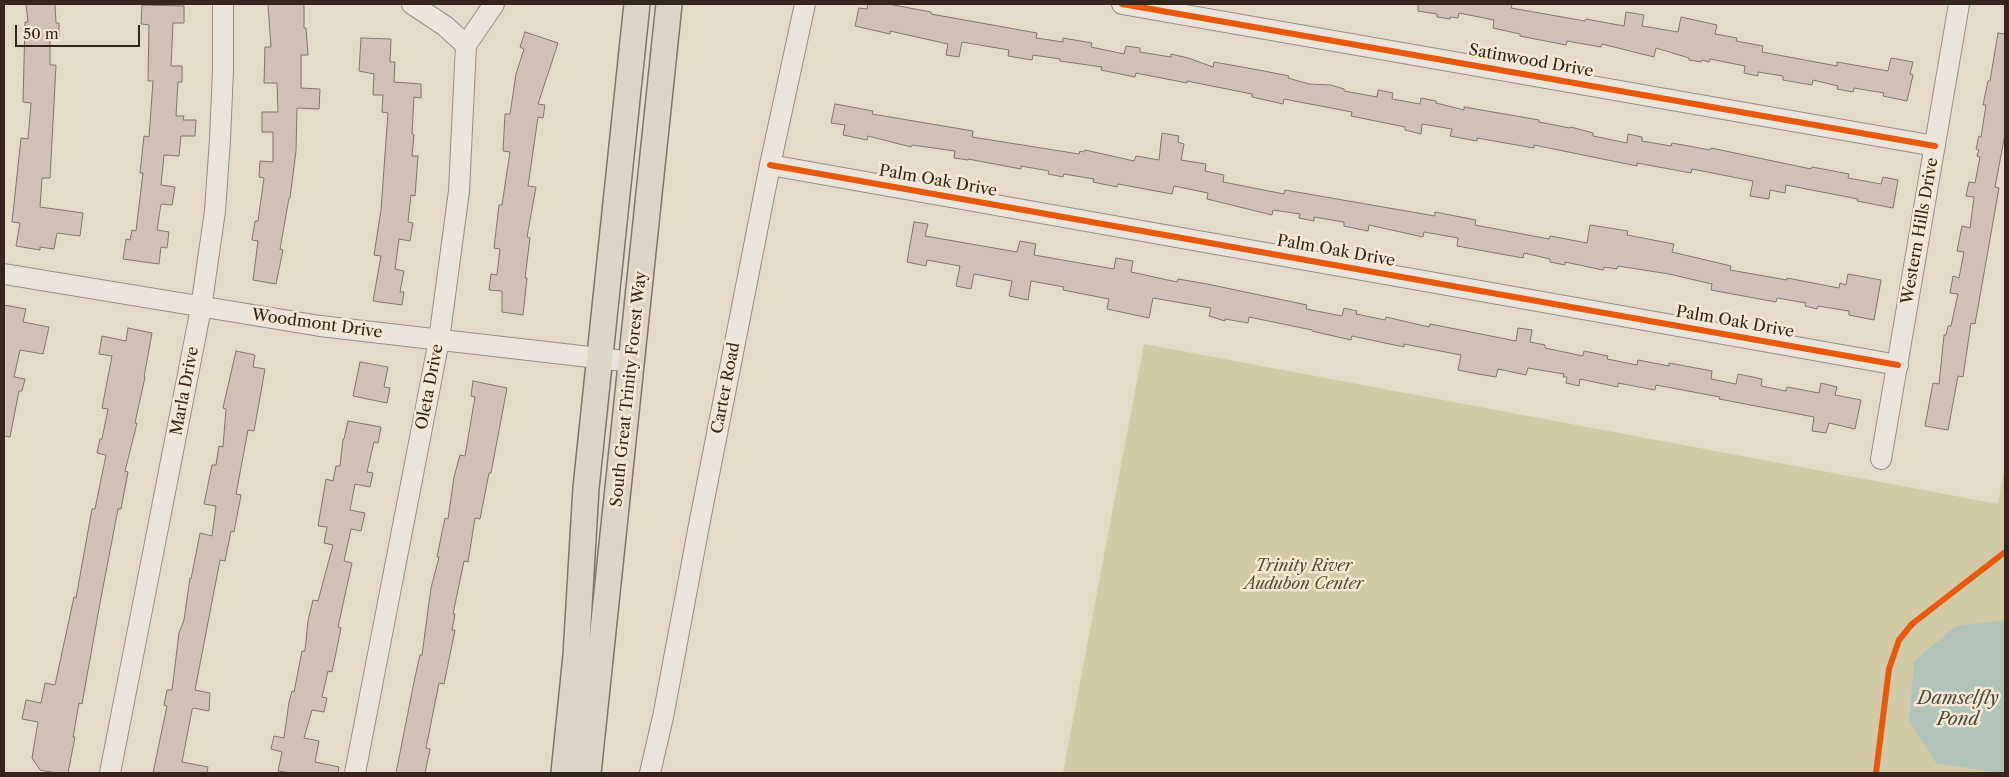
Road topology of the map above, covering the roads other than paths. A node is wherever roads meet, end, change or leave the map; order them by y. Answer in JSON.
{"nodes":[{"id":1,"x":223,"y":4,"type":"edge"},
{"id":2,"x":412,"y":4,"type":"edge"},
{"id":3,"x":494,"y":4,"type":"edge"},
{"id":4,"x":637,"y":4,"type":"edge"},
{"id":5,"x":669,"y":4,"type":"edge"},
{"id":6,"x":805,"y":4,"type":"edge"},
{"id":7,"x":1122,"y":4,"type":"edge"},
{"id":8,"x":1959,"y":4,"type":"edge"},
{"id":9,"x":466,"y":45,"type":"junction"},
{"id":10,"x":1935,"y":146,"type":"junction"},
{"id":11,"x":770,"y":165,"type":"junction"},
{"id":12,"x":4,"y":274,"type":"edge"},
{"id":13,"x":201,"y":308,"type":"junction"},
{"id":14,"x":440,"y":340,"type":"junction"},
{"id":15,"x":600,"y":358,"type":"junction"},
{"id":16,"x":633,"y":362,"type":"junction"},
{"id":17,"x":1898,"y":365,"type":"junction"},
{"id":18,"x":1882,"y":459,"type":"dead end"},
{"id":19,"x":110,"y":773,"type":"edge"},
{"id":20,"x":355,"y":773,"type":"edge"},
{"id":21,"x":564,"y":773,"type":"edge"},
{"id":22,"x":588,"y":773,"type":"edge"},
{"id":23,"x":650,"y":773,"type":"edge"}],
"edges":[{"from":1,"to":13,"type":"street","name":"Marla Drive"},
{"from":2,"to":9,"type":"street"},
{"from":3,"to":9,"type":"street"},
{"from":4,"to":15,"type":"main road","name":"South Great Trinity Forest Way"},
{"from":5,"to":16,"type":"main road","name":"South Great Trinity Forest Way"},
{"from":6,"to":11,"type":"street","name":"Carter Road"},
{"from":7,"to":10,"type":"street","name":"Satinwood Drive"},
{"from":8,"to":10,"type":"street","name":"Western Hills Drive"},
{"from":9,"to":14,"type":"street","name":"Oleta Drive"},
{"from":10,"to":17,"type":"street","name":"Western Hills Drive"},
{"from":11,"to":17,"type":"street","name":"Palm Oak Drive"},
{"from":11,"to":23,"type":"street","name":"Carter Road"},
{"from":12,"to":13,"type":"street","name":"Woodmont Drive"},
{"from":13,"to":14,"type":"street","name":"Woodmont Drive"},
{"from":13,"to":19,"type":"street","name":"Marla Drive"},
{"from":14,"to":15,"type":"street","name":"Woodmont Drive"},
{"from":14,"to":20,"type":"street","name":"Oleta Drive"},
{"from":15,"to":16,"type":"street","name":"Woodmont Drive"},
{"from":15,"to":21,"type":"main road","name":"South Great Trinity Forest Way"},
{"from":16,"to":22,"type":"main road","name":"South Great Trinity Forest Way"},
{"from":17,"to":18,"type":"street","name":"Western Hills Drive"}]}
